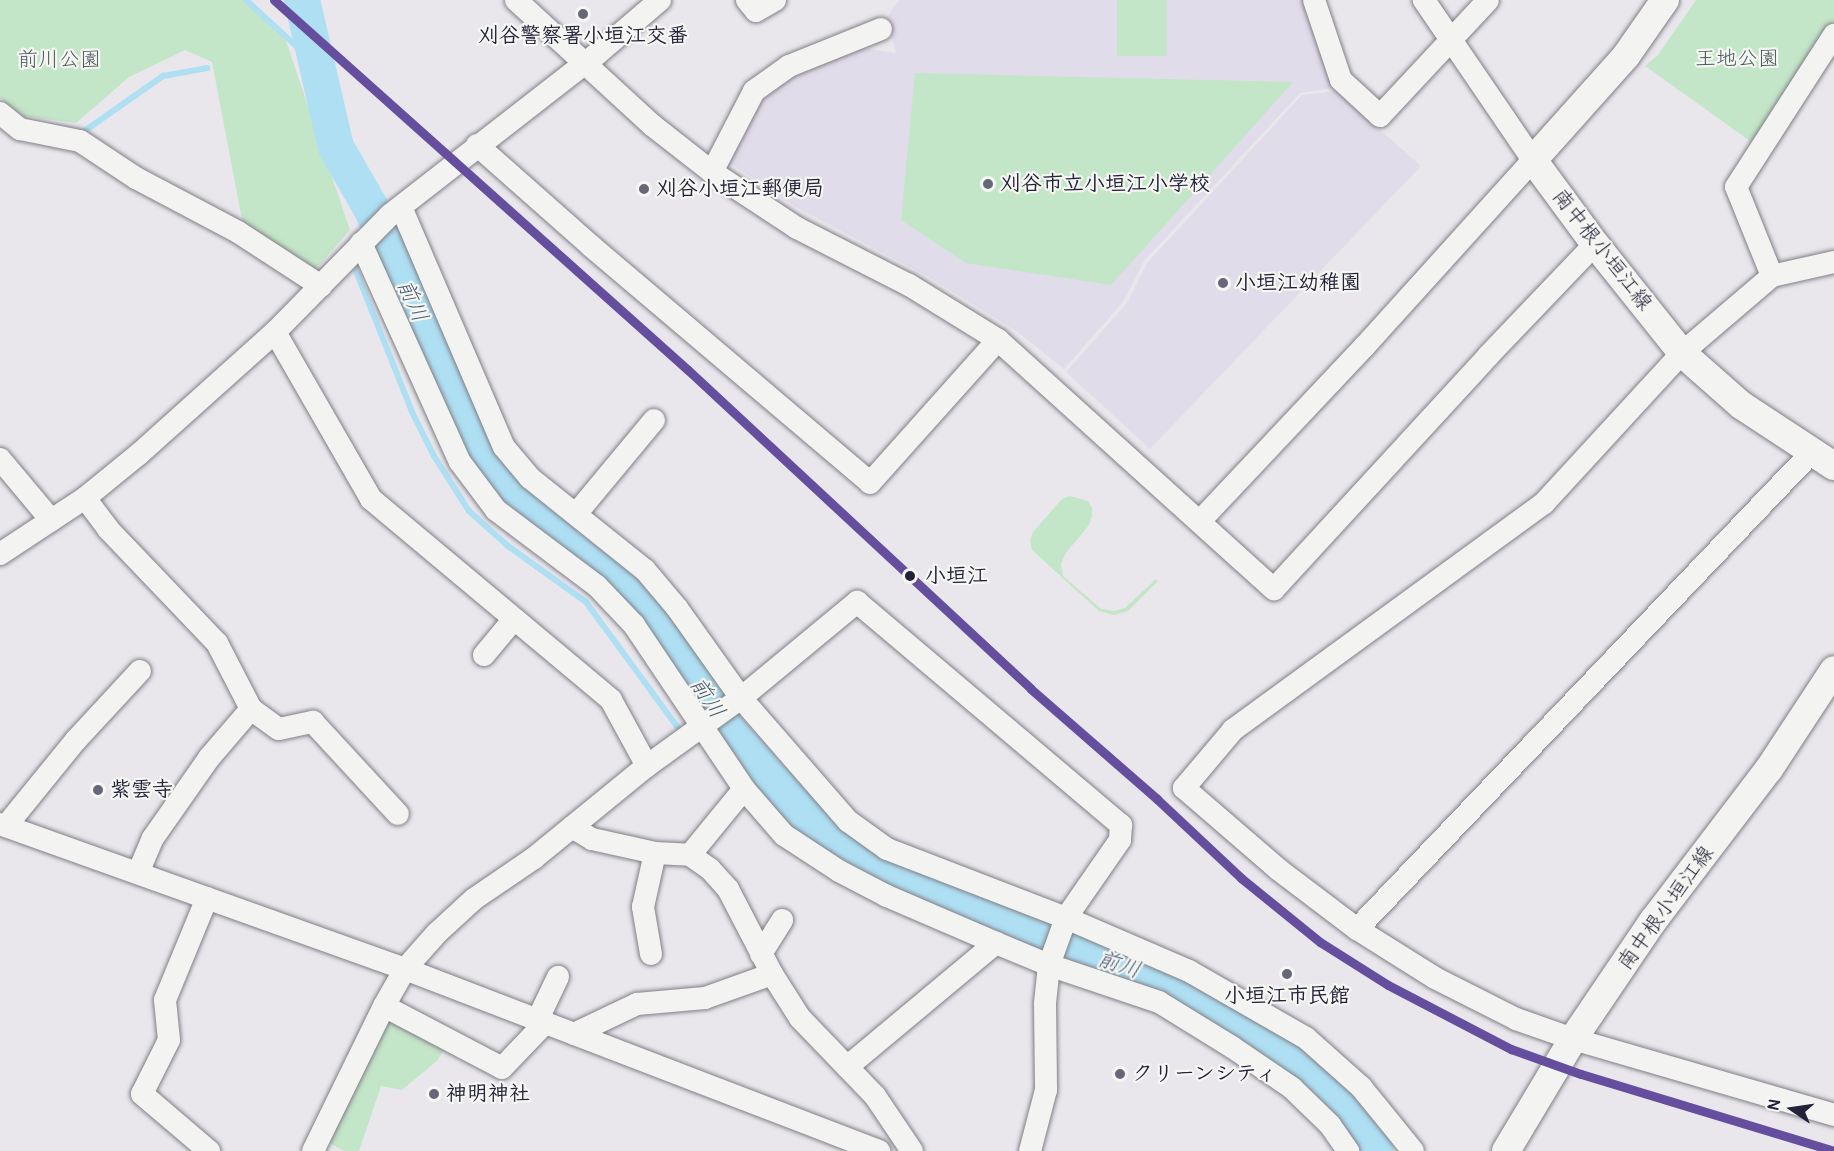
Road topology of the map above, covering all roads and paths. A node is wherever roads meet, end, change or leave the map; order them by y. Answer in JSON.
{"nodes":[{"id":1,"x":516,"y":0,"type":"edge"},
{"id":2,"x":660,"y":0,"type":"edge"},
{"id":3,"x":747,"y":0,"type":"edge"},
{"id":4,"x":775,"y":0,"type":"edge"},
{"id":5,"x":1314,"y":0,"type":"edge"},
{"id":6,"x":1424,"y":0,"type":"edge"},
{"id":7,"x":1488,"y":0,"type":"edge"},
{"id":8,"x":1665,"y":0,"type":"edge"},
{"id":9,"x":881,"y":29,"type":"dead end"},
{"id":10,"x":1834,"y":35,"type":"edge"},
{"id":11,"x":1451,"y":40,"type":"junction"},
{"id":12,"x":585,"y":63,"type":"junction"},
{"id":13,"x":0,"y":112,"type":"edge"},
{"id":14,"x":477,"y":145,"type":"junction"},
{"id":15,"x":1533,"y":160,"type":"junction"},
{"id":16,"x":712,"y":172,"type":"junction"},
{"id":17,"x":396,"y":211,"type":"junction"},
{"id":18,"x":361,"y":243,"type":"junction"},
{"id":19,"x":1595,"y":244,"type":"junction"},
{"id":20,"x":1834,"y":262,"type":"edge"},
{"id":21,"x":1772,"y":276,"type":"junction"},
{"id":22,"x":321,"y":286,"type":"junction"},
{"id":23,"x":275,"y":332,"type":"junction"},
{"id":24,"x":998,"y":340,"type":"junction"},
{"id":25,"x":1682,"y":353,"type":"junction"},
{"id":26,"x":654,"y":420,"type":"dead end"},
{"id":27,"x":0,"y":459,"type":"edge"},
{"id":28,"x":1823,"y":459,"type":"edge"},
{"id":29,"x":86,"y":498,"type":"junction"},
{"id":30,"x":576,"y":514,"type":"junction"},
{"id":31,"x":51,"y":520,"type":"junction"},
{"id":32,"x":1200,"y":521,"type":"junction"},
{"id":33,"x":0,"y":554,"type":"edge"},
{"id":34,"x":514,"y":619,"type":"junction"},
{"id":35,"x":484,"y":654,"type":"dead end"},
{"id":36,"x":140,"y":670,"type":"dead end"},
{"id":37,"x":1832,"y":679,"type":"edge"},
{"id":38,"x":741,"y":698,"type":"junction"},
{"id":39,"x":251,"y":709,"type":"junction"},
{"id":40,"x":701,"y":728,"type":"junction"},
{"id":41,"x":648,"y":766,"type":"junction"},
{"id":42,"x":744,"y":789,"type":"junction"},
{"id":43,"x":398,"y":814,"type":"dead end"},
{"id":44,"x":3,"y":825,"type":"edge"},
{"id":45,"x":572,"y":827,"type":"junction"},
{"id":46,"x":655,"y":853,"type":"junction"},
{"id":47,"x":690,"y":855,"type":"junction"},
{"id":48,"x":138,"y":873,"type":"junction"},
{"id":49,"x":207,"y":898,"type":"junction"},
{"id":50,"x":1066,"y":918,"type":"junction"},
{"id":51,"x":782,"y":920,"type":"dead end"},
{"id":52,"x":1357,"y":929,"type":"junction"},
{"id":53,"x":996,"y":943,"type":"junction"},
{"id":54,"x":651,"y":954,"type":"dead end"},
{"id":55,"x":761,"y":954,"type":"junction"},
{"id":56,"x":1048,"y":965,"type":"junction"},
{"id":57,"x":405,"y":969,"type":"junction"},
{"id":58,"x":772,"y":974,"type":"junction"},
{"id":59,"x":558,"y":977,"type":"dead end"},
{"id":60,"x":384,"y":1006,"type":"junction"},
{"id":61,"x":540,"y":1023,"type":"junction"},
{"id":62,"x":574,"y":1034,"type":"junction"},
{"id":63,"x":1573,"y":1039,"type":"junction"},
{"id":64,"x":847,"y":1067,"type":"junction"},
{"id":65,"x":1834,"y":1115,"type":"edge"},
{"id":66,"x":317,"y":1150,"type":"edge"},
{"id":67,"x":209,"y":1151,"type":"edge"},
{"id":68,"x":879,"y":1151,"type":"edge"},
{"id":69,"x":912,"y":1151,"type":"edge"},
{"id":70,"x":1030,"y":1151,"type":"edge"},
{"id":71,"x":1348,"y":1151,"type":"edge"},
{"id":72,"x":1413,"y":1151,"type":"edge"},
{"id":73,"x":1506,"y":1151,"type":"edge"}],
"edges":[{"from":1,"to":12,"type":"street"},
{"from":2,"to":12,"type":"street"},
{"from":3,"to":4,"type":"street"},
{"from":5,"to":11,"type":"street"},
{"from":6,"to":11,"type":"street"},
{"from":7,"to":11,"type":"street"},
{"from":8,"to":15,"type":"main road"},
{"from":9,"to":16,"type":"street"},
{"from":10,"to":21,"type":"street"},
{"from":11,"to":15,"type":"street"},
{"from":12,"to":14,"type":"street"},
{"from":12,"to":16,"type":"street"},
{"from":13,"to":22,"type":"street"},
{"from":14,"to":17,"type":"street"},
{"from":14,"to":24,"type":"street"},
{"from":15,"to":19,"type":"main road","name":"南中根小垣江線"},
{"from":15,"to":32,"type":"street"},
{"from":16,"to":24,"type":"street"},
{"from":17,"to":18,"type":"street"},
{"from":17,"to":30,"type":"street"},
{"from":18,"to":22,"type":"street"},
{"from":18,"to":40,"type":"street"},
{"from":19,"to":25,"type":"main road","name":"南中根小垣江線"},
{"from":19,"to":32,"type":"street"},
{"from":20,"to":21,"type":"street"},
{"from":21,"to":25,"type":"street"},
{"from":22,"to":23,"type":"street"},
{"from":23,"to":29,"type":"street"},
{"from":23,"to":34,"type":"street"},
{"from":24,"to":32,"type":"street"},
{"from":25,"to":28,"type":"main road","name":"南中根小垣江線"},
{"from":25,"to":52,"type":"street"},
{"from":26,"to":30,"type":"street"},
{"from":27,"to":31,"type":"street"},
{"from":28,"to":52,"type":"street"},
{"from":29,"to":31,"type":"street"},
{"from":29,"to":39,"type":"street"},
{"from":30,"to":38,"type":"street"},
{"from":31,"to":33,"type":"street"},
{"from":34,"to":35,"type":"street"},
{"from":34,"to":41,"type":"street"},
{"from":36,"to":44,"type":"street"},
{"from":37,"to":63,"type":"main road","name":"南中根小垣江線"},
{"from":38,"to":40,"type":"street"},
{"from":38,"to":50,"type":"street"},
{"from":38,"to":50,"type":"street"},
{"from":39,"to":43,"type":"street"},
{"from":39,"to":48,"type":"street"},
{"from":40,"to":41,"type":"street"},
{"from":40,"to":42,"type":"street"},
{"from":41,"to":45,"type":"street"},
{"from":42,"to":47,"type":"street"},
{"from":42,"to":53,"type":"street"},
{"from":44,"to":48,"type":"street"},
{"from":45,"to":46,"type":"street"},
{"from":45,"to":57,"type":"street"},
{"from":46,"to":47,"type":"street"},
{"from":46,"to":54,"type":"street"},
{"from":47,"to":55,"type":"street"},
{"from":48,"to":49,"type":"street"},
{"from":49,"to":57,"type":"street"},
{"from":49,"to":67,"type":"street"},
{"from":50,"to":56,"type":"street"},
{"from":50,"to":72,"type":"street"},
{"from":51,"to":55,"type":"street"},
{"from":52,"to":63,"type":"street"},
{"from":53,"to":56,"type":"street"},
{"from":53,"to":64,"type":"street"},
{"from":55,"to":58,"type":"street"},
{"from":56,"to":70,"type":"street"},
{"from":56,"to":71,"type":"street"},
{"from":57,"to":60,"type":"street"},
{"from":57,"to":61,"type":"street"},
{"from":58,"to":62,"type":"street"},
{"from":58,"to":64,"type":"street"},
{"from":59,"to":61,"type":"street"},
{"from":60,"to":61,"type":"street"},
{"from":60,"to":66,"type":"street"},
{"from":61,"to":62,"type":"street"},
{"from":62,"to":68,"type":"street"},
{"from":63,"to":65,"type":"street"},
{"from":63,"to":73,"type":"main road","name":"南中根小垣江線"},
{"from":64,"to":69,"type":"street"}]}
